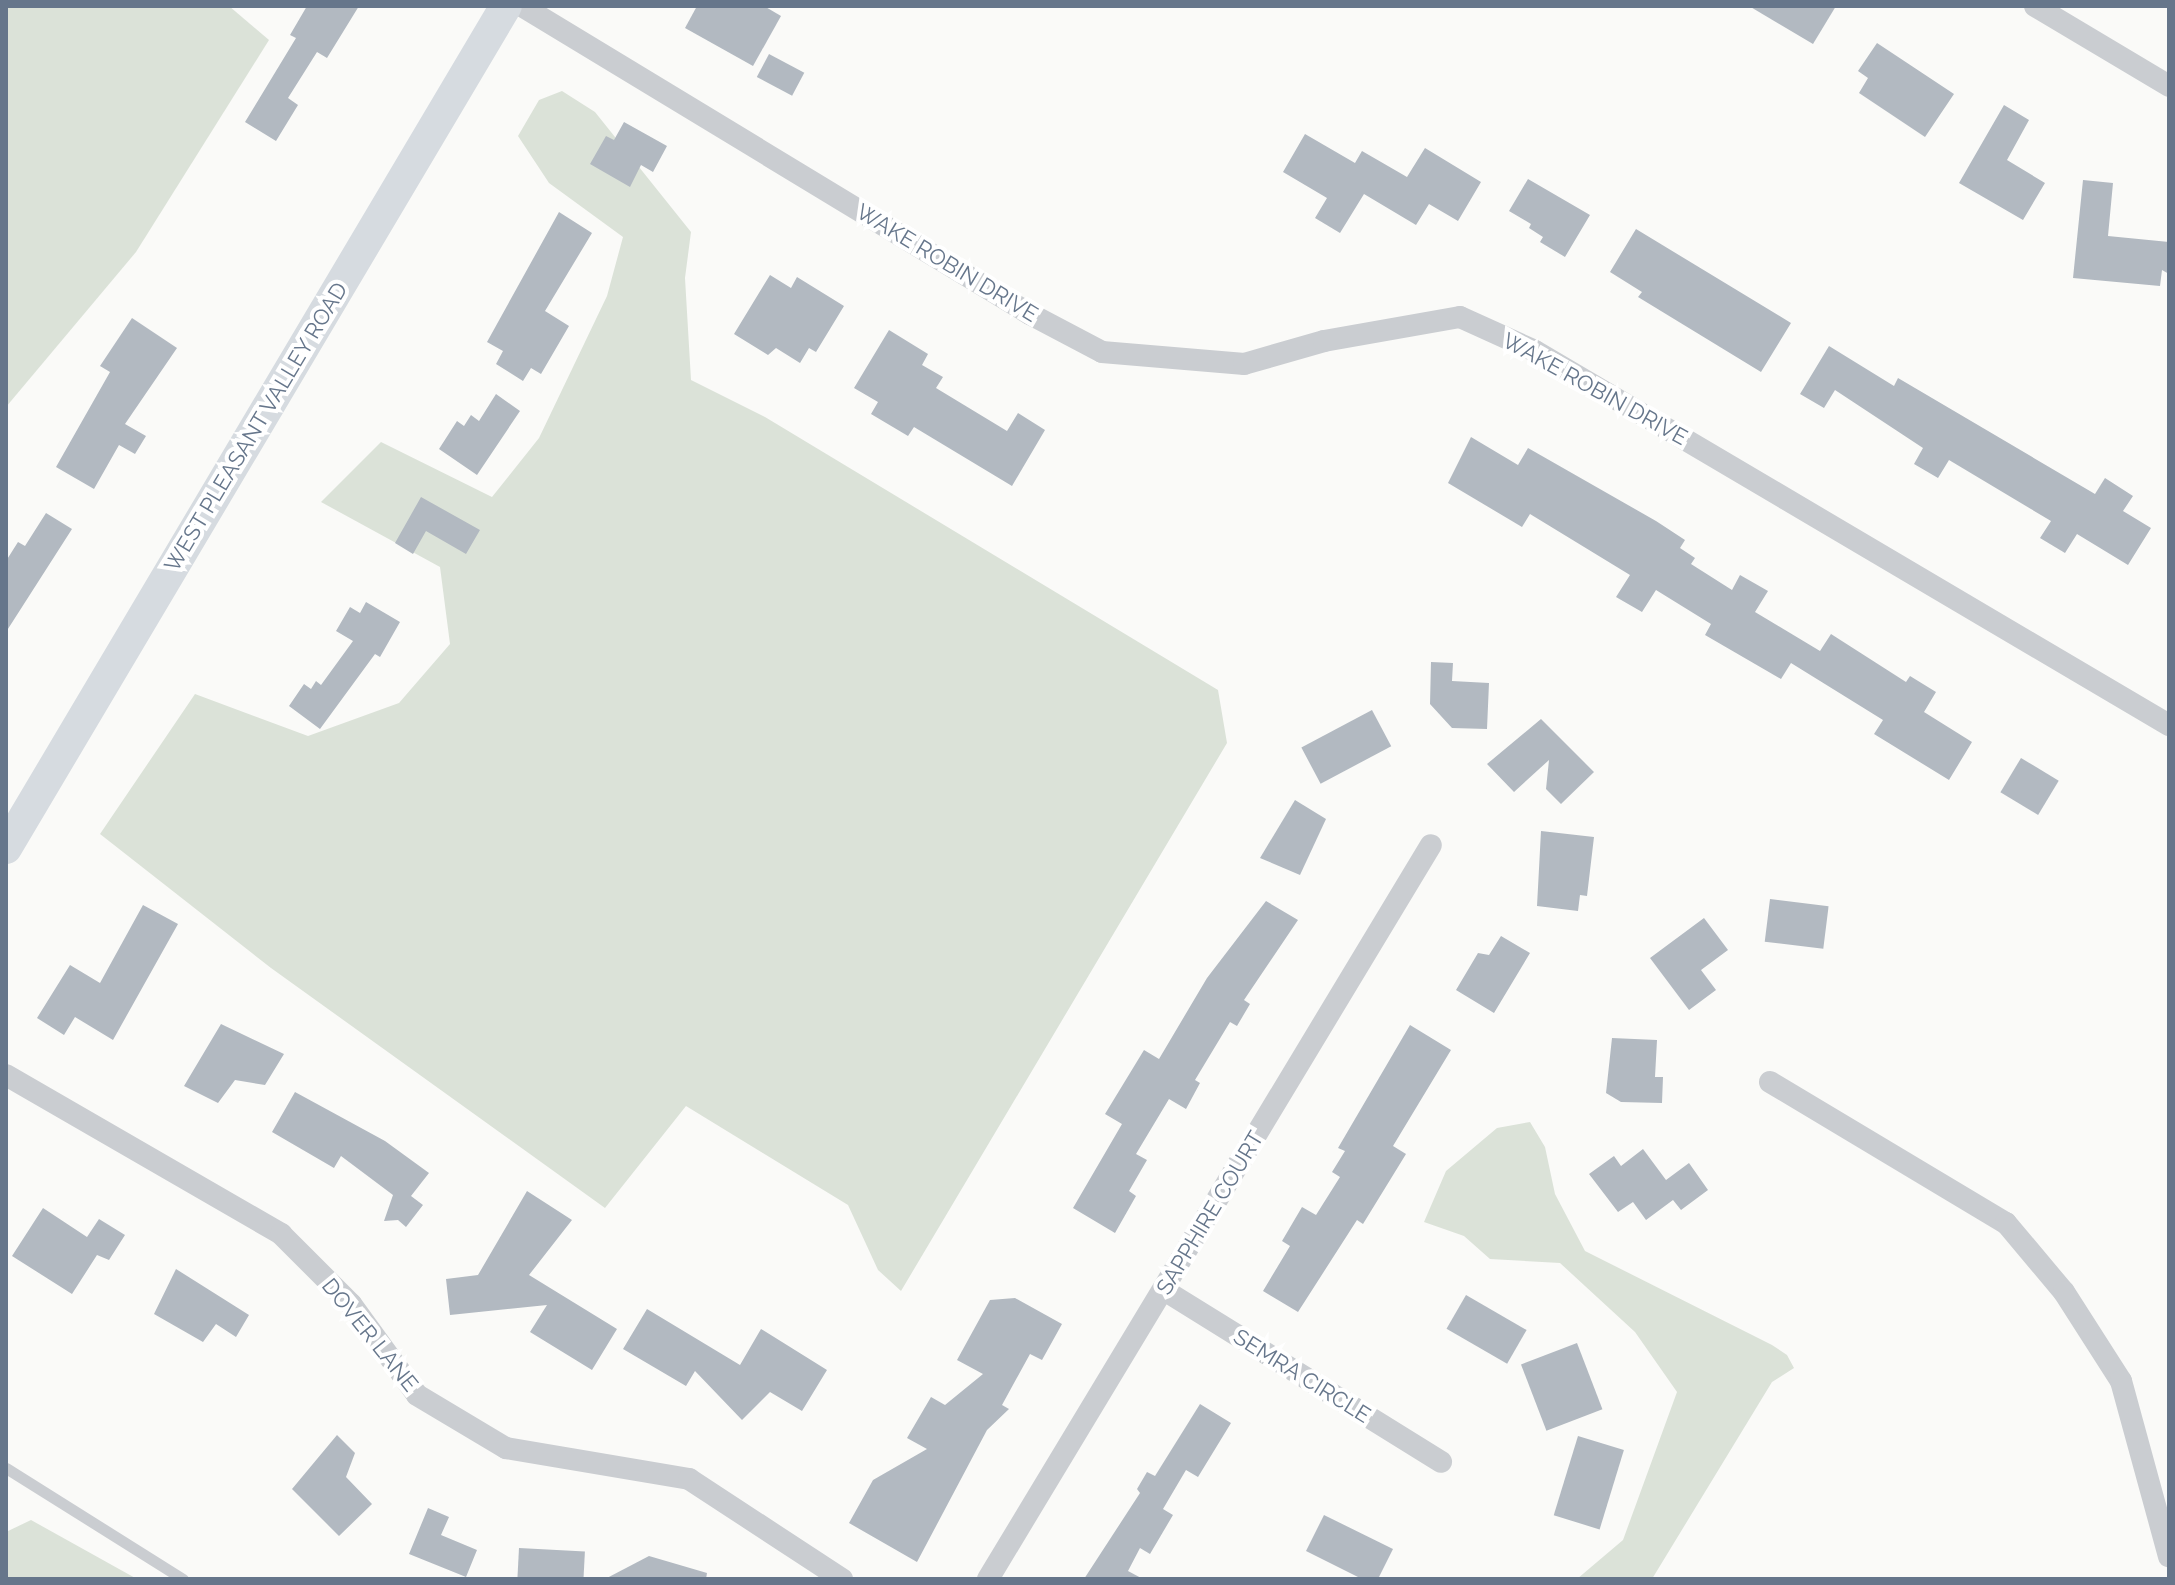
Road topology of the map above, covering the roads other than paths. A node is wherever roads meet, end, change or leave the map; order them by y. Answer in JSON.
{"nodes":[{"id":1,"x":506,"y":6,"type":"edge"},
{"id":2,"x":522,"y":6,"type":"edge"},
{"id":3,"x":2035,"y":6,"type":"edge"},
{"id":4,"x":2169,"y":86,"type":"edge"},
{"id":5,"x":2169,"y":725,"type":"edge"},
{"id":6,"x":1431,"y":845,"type":"dead end"},
{"id":7,"x":6,"y":848,"type":"edge"},
{"id":8,"x":6,"y":1075,"type":"edge"},
{"id":9,"x":1770,"y":1082,"type":"dead end"},
{"id":10,"x":1164,"y":1290,"type":"junction"},
{"id":11,"x":1441,"y":1462,"type":"dead end"},
{"id":12,"x":6,"y":1468,"type":"edge"},
{"id":13,"x":2169,"y":1557,"type":"edge"},
{"id":14,"x":183,"y":1579,"type":"edge"},
{"id":15,"x":842,"y":1579,"type":"edge"},
{"id":16,"x":988,"y":1579,"type":"edge"}],
"edges":[{"from":1,"to":7,"type":"main road","name":"WEST PLEASANT VALLEY ROAD"},
{"from":2,"to":5,"type":"street","name":"WAKE ROBIN DRIVE"},
{"from":3,"to":4,"type":"street"},
{"from":6,"to":10,"type":"street","name":"SAPPHIRE COURT"},
{"from":8,"to":15,"type":"street","name":"DOVER LANE"},
{"from":9,"to":13,"type":"street"},
{"from":10,"to":11,"type":"street","name":"SEMRA CIRCLE"},
{"from":10,"to":16,"type":"street","name":"SAPPHIRE COURT"},
{"from":12,"to":14,"type":"lane"}]}
